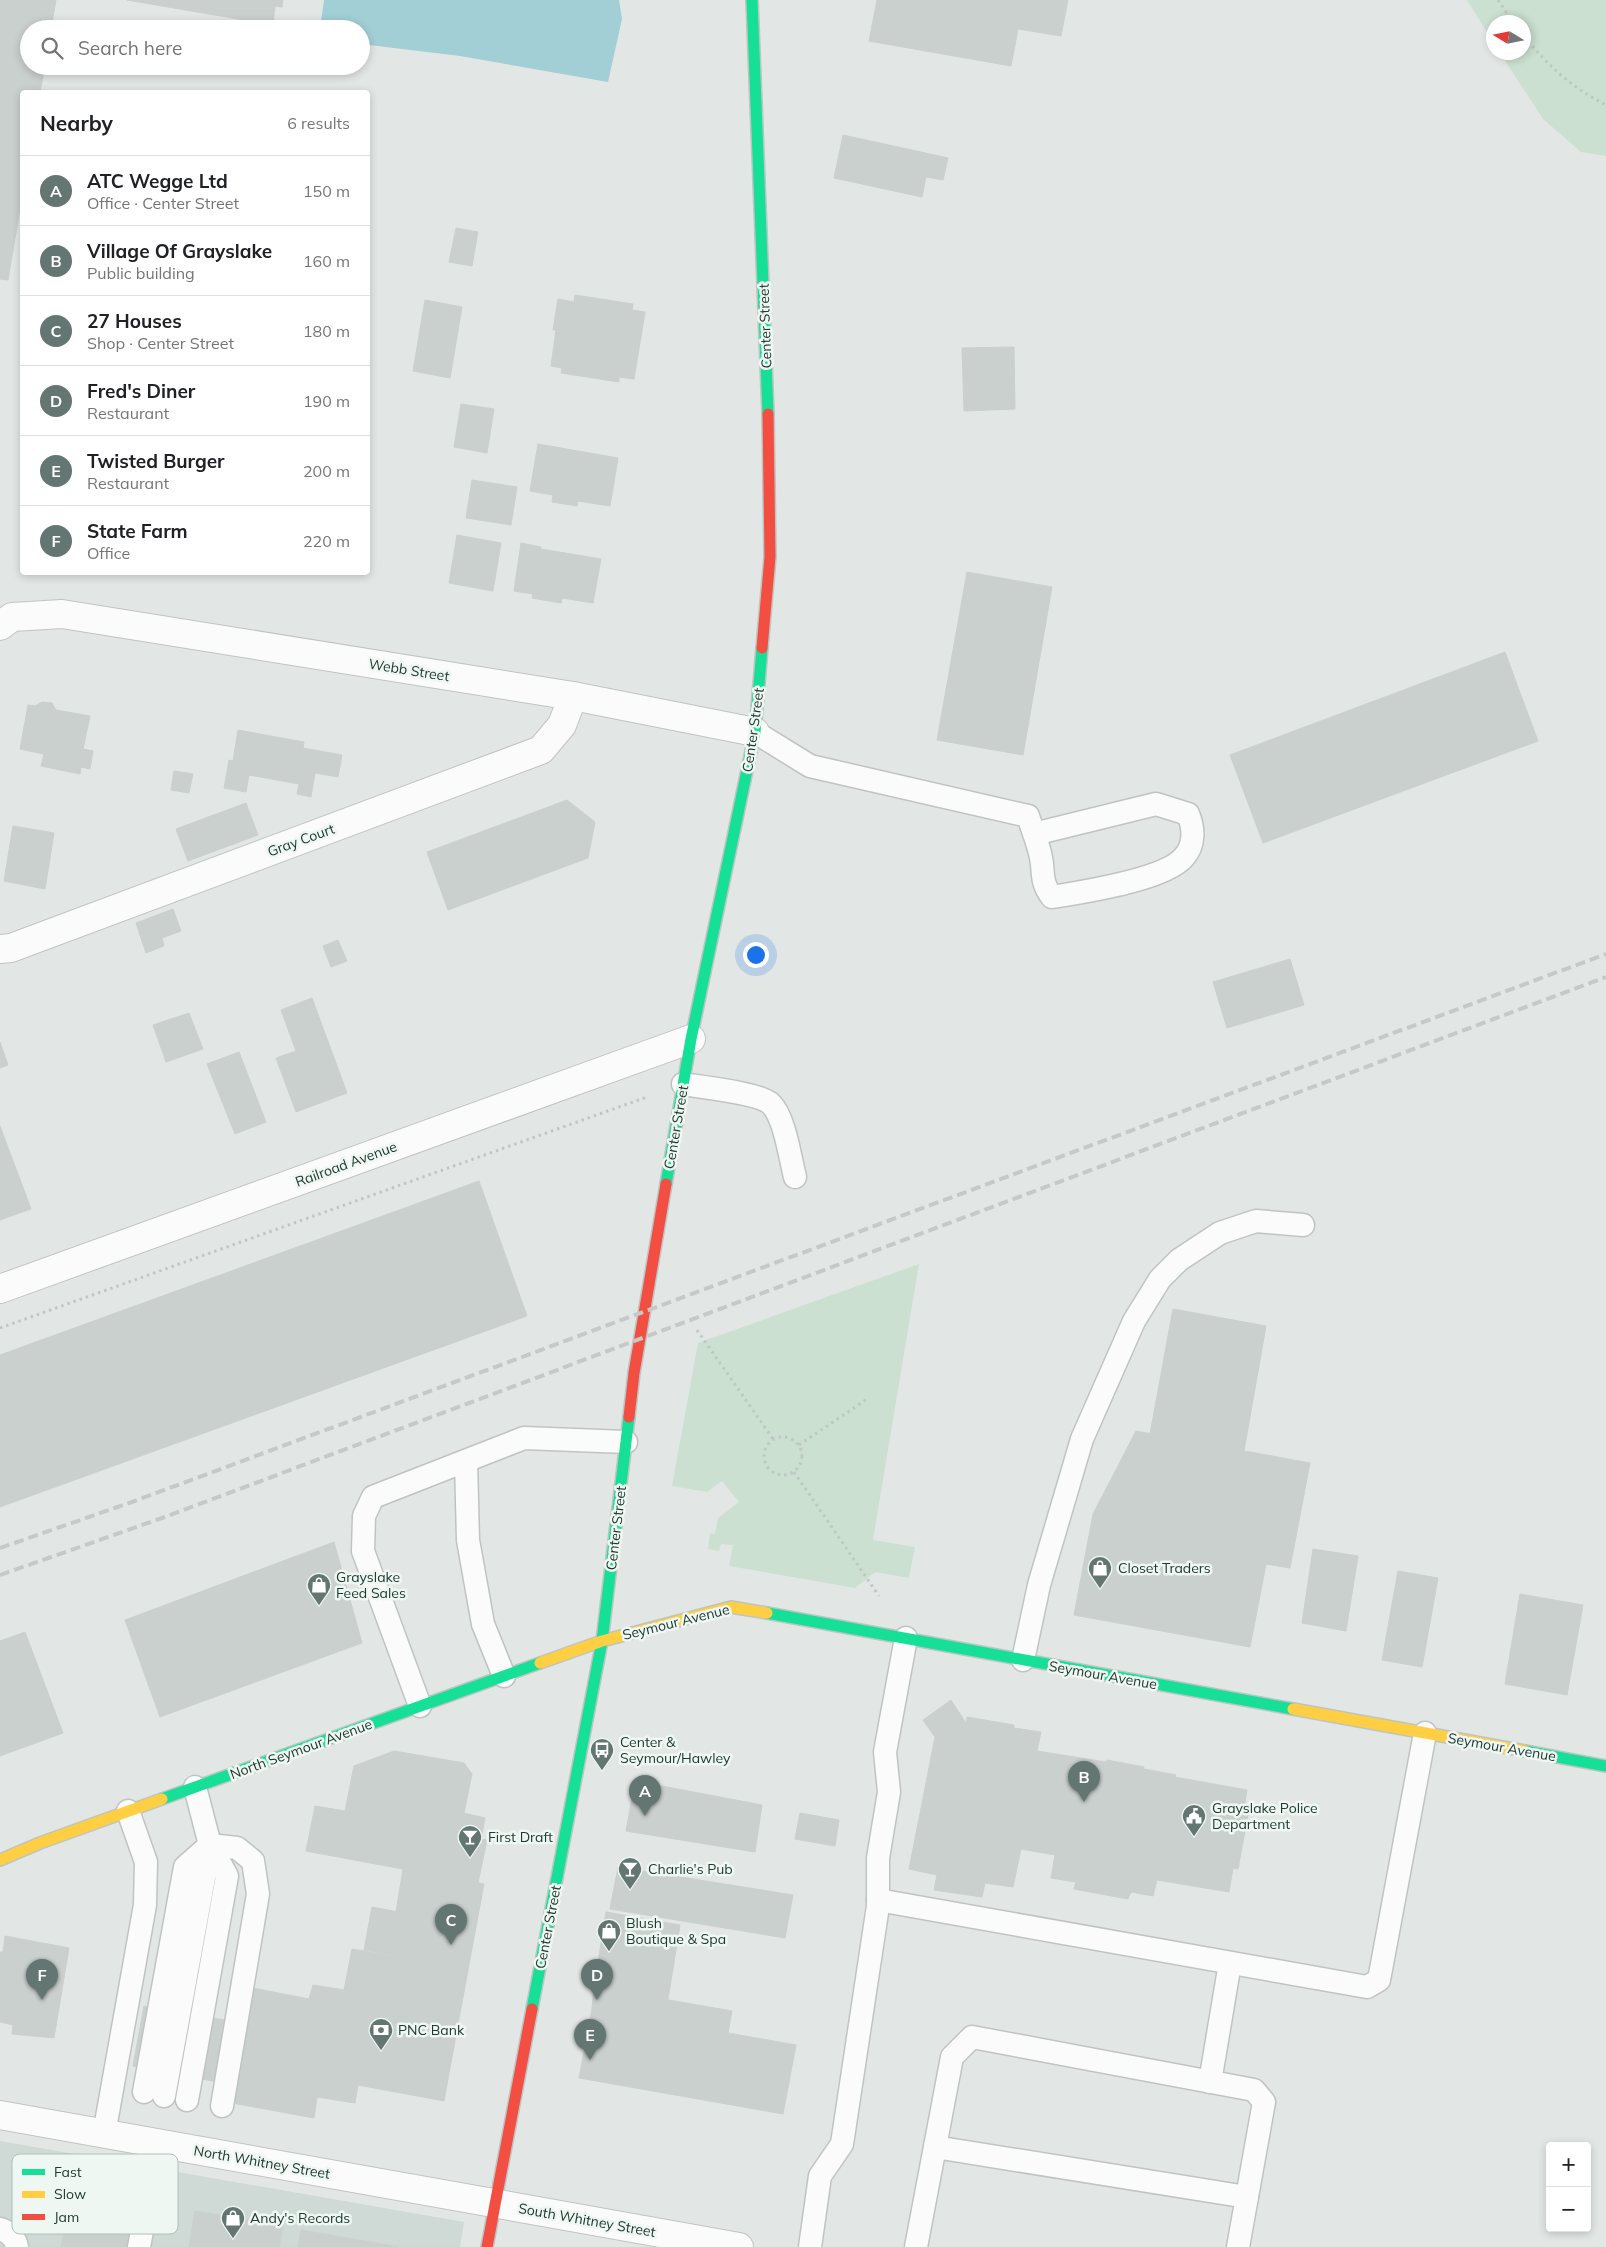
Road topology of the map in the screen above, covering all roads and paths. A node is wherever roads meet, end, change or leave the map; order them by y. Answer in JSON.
{"nodes":[{"id":1,"x":752,"y":0,"type":"edge"},
{"id":2,"x":1498,"y":0,"type":"edge"},
{"id":3,"x":1508,"y":15,"type":"edge"},
{"id":4,"x":1531,"y":45,"type":"edge"},
{"id":5,"x":1606,"y":105,"type":"edge"},
{"id":6,"x":0,"y":626,"type":"edge"},
{"id":7,"x":573,"y":696,"type":"junction"},
{"id":8,"x":755,"y":732,"type":"junction"},
{"id":9,"x":1034,"y":834,"type":"junction"},
{"id":10,"x":0,"y":949,"type":"edge"},
{"id":11,"x":691,"y":1039,"type":"junction"},
{"id":12,"x":683,"y":1084,"type":"junction"},
{"id":13,"x":795,"y":1178,"type":"dead end"},
{"id":14,"x":1303,"y":1226,"type":"dead end"},
{"id":15,"x":0,"y":1289,"type":"edge"},
{"id":16,"x":0,"y":1328,"type":"edge"},
{"id":17,"x":697,"y":1330,"type":"dead end"},
{"id":18,"x":867,"y":1399,"type":"dead end"},
{"id":19,"x":773,"y":1440,"type":"junction"},
{"id":20,"x":626,"y":1442,"type":"junction"},
{"id":21,"x":799,"y":1445,"type":"junction"},
{"id":22,"x":466,"y":1461,"type":"junction"},
{"id":23,"x":794,"y":1472,"type":"junction"},
{"id":24,"x":879,"y":1596,"type":"dead end"},
{"id":25,"x":906,"y":1638,"type":"junction"},
{"id":26,"x":602,"y":1640,"type":"junction"},
{"id":27,"x":1023,"y":1660,"type":"junction"},
{"id":28,"x":504,"y":1676,"type":"junction"},
{"id":29,"x":420,"y":1706,"type":"junction"},
{"id":30,"x":1425,"y":1733,"type":"junction"},
{"id":31,"x":1606,"y":1766,"type":"edge"},
{"id":32,"x":195,"y":1787,"type":"junction"},
{"id":33,"x":128,"y":1811,"type":"junction"},
{"id":34,"x":210,"y":1845,"type":"junction"},
{"id":35,"x":0,"y":1860,"type":"edge"},
{"id":36,"x":878,"y":1900,"type":"junction"},
{"id":37,"x":1230,"y":1963,"type":"junction"},
{"id":38,"x":1210,"y":2082,"type":"junction"},
{"id":39,"x":154,"y":2094,"type":"dead end"},
{"id":40,"x":0,"y":2115,"type":"edge"},
{"id":41,"x":104,"y":2134,"type":"junction"},
{"id":42,"x":158,"y":2144,"type":"junction"},
{"id":43,"x":935,"y":2147,"type":"junction"},
{"id":44,"x":156,"y":2154,"type":"edge"},
{"id":45,"x":1247,"y":2197,"type":"junction"},
{"id":46,"x":494,"y":2204,"type":"junction"},
{"id":47,"x":0,"y":2230,"type":"edge"},
{"id":48,"x":141,"y":2234,"type":"edge"},
{"id":49,"x":17,"y":2247,"type":"edge"},
{"id":50,"x":139,"y":2247,"type":"edge"},
{"id":51,"x":487,"y":2247,"type":"edge"},
{"id":52,"x":739,"y":2247,"type":"edge"},
{"id":53,"x":810,"y":2247,"type":"edge"},
{"id":54,"x":916,"y":2247,"type":"edge"},
{"id":55,"x":1238,"y":2247,"type":"edge"}],
"edges":[{"from":1,"to":8,"type":"street","name":"Center Street"},
{"from":2,"to":3,"type":"path"},
{"from":4,"to":5,"type":"path"},
{"from":6,"to":7,"type":"street","name":"Webb Street"},
{"from":7,"to":8,"type":"street","name":"Webb Street"},
{"from":7,"to":10,"type":"street","name":"Gray Court"},
{"from":8,"to":9,"type":"lane"},
{"from":8,"to":11,"type":"street","name":"Center Street"},
{"from":9,"to":9,"type":"lane"},
{"from":11,"to":12,"type":"street","name":"Center Street"},
{"from":11,"to":15,"type":"street","name":"Railroad Avenue"},
{"from":12,"to":13,"type":"lane"},
{"from":12,"to":16,"type":"path"},
{"from":12,"to":20,"type":"street","name":"Center Street"},
{"from":14,"to":27,"type":"lane"},
{"from":17,"to":19,"type":"path"},
{"from":18,"to":21,"type":"path"},
{"from":19,"to":21,"type":"path"},
{"from":19,"to":23,"type":"path"},
{"from":20,"to":22,"type":"lane"},
{"from":20,"to":26,"type":"street","name":"Center Street"},
{"from":21,"to":23,"type":"path"},
{"from":22,"to":28,"type":"lane"},
{"from":22,"to":29,"type":"lane"},
{"from":23,"to":24,"type":"path"},
{"from":25,"to":26,"type":"street","name":"Seymour Avenue"},
{"from":25,"to":27,"type":"street","name":"Seymour Avenue"},
{"from":25,"to":36,"type":"lane"},
{"from":26,"to":28,"type":"street","name":"North Seymour Avenue"},
{"from":26,"to":46,"type":"street","name":"Center Street"},
{"from":27,"to":30,"type":"street","name":"Seymour Avenue"},
{"from":28,"to":29,"type":"street","name":"North Seymour Avenue"},
{"from":29,"to":32,"type":"street","name":"North Seymour Avenue"},
{"from":30,"to":31,"type":"street","name":"Seymour Avenue"},
{"from":30,"to":37,"type":"lane"},
{"from":32,"to":33,"type":"street","name":"North Seymour Avenue"},
{"from":32,"to":34,"type":"lane"},
{"from":33,"to":35,"type":"street","name":"North Seymour Avenue"},
{"from":33,"to":41,"type":"lane"},
{"from":34,"to":34,"type":"lane"},
{"from":34,"to":39,"type":"lane"},
{"from":36,"to":37,"type":"lane"},
{"from":36,"to":53,"type":"lane"},
{"from":37,"to":38,"type":"lane"},
{"from":38,"to":43,"type":"lane"},
{"from":38,"to":45,"type":"lane"},
{"from":40,"to":41,"type":"street","name":"North Whitney Street"},
{"from":41,"to":42,"type":"street","name":"North Whitney Street"},
{"from":42,"to":44,"type":"lane"},
{"from":42,"to":46,"type":"street","name":"North Whitney Street"},
{"from":43,"to":45,"type":"lane"},
{"from":43,"to":54,"type":"lane"},
{"from":45,"to":55,"type":"lane"},
{"from":46,"to":51,"type":"street","name":"Center Street"},
{"from":46,"to":52,"type":"street","name":"South Whitney Street"},
{"from":47,"to":49,"type":"lane"},
{"from":48,"to":50,"type":"lane"}]}
